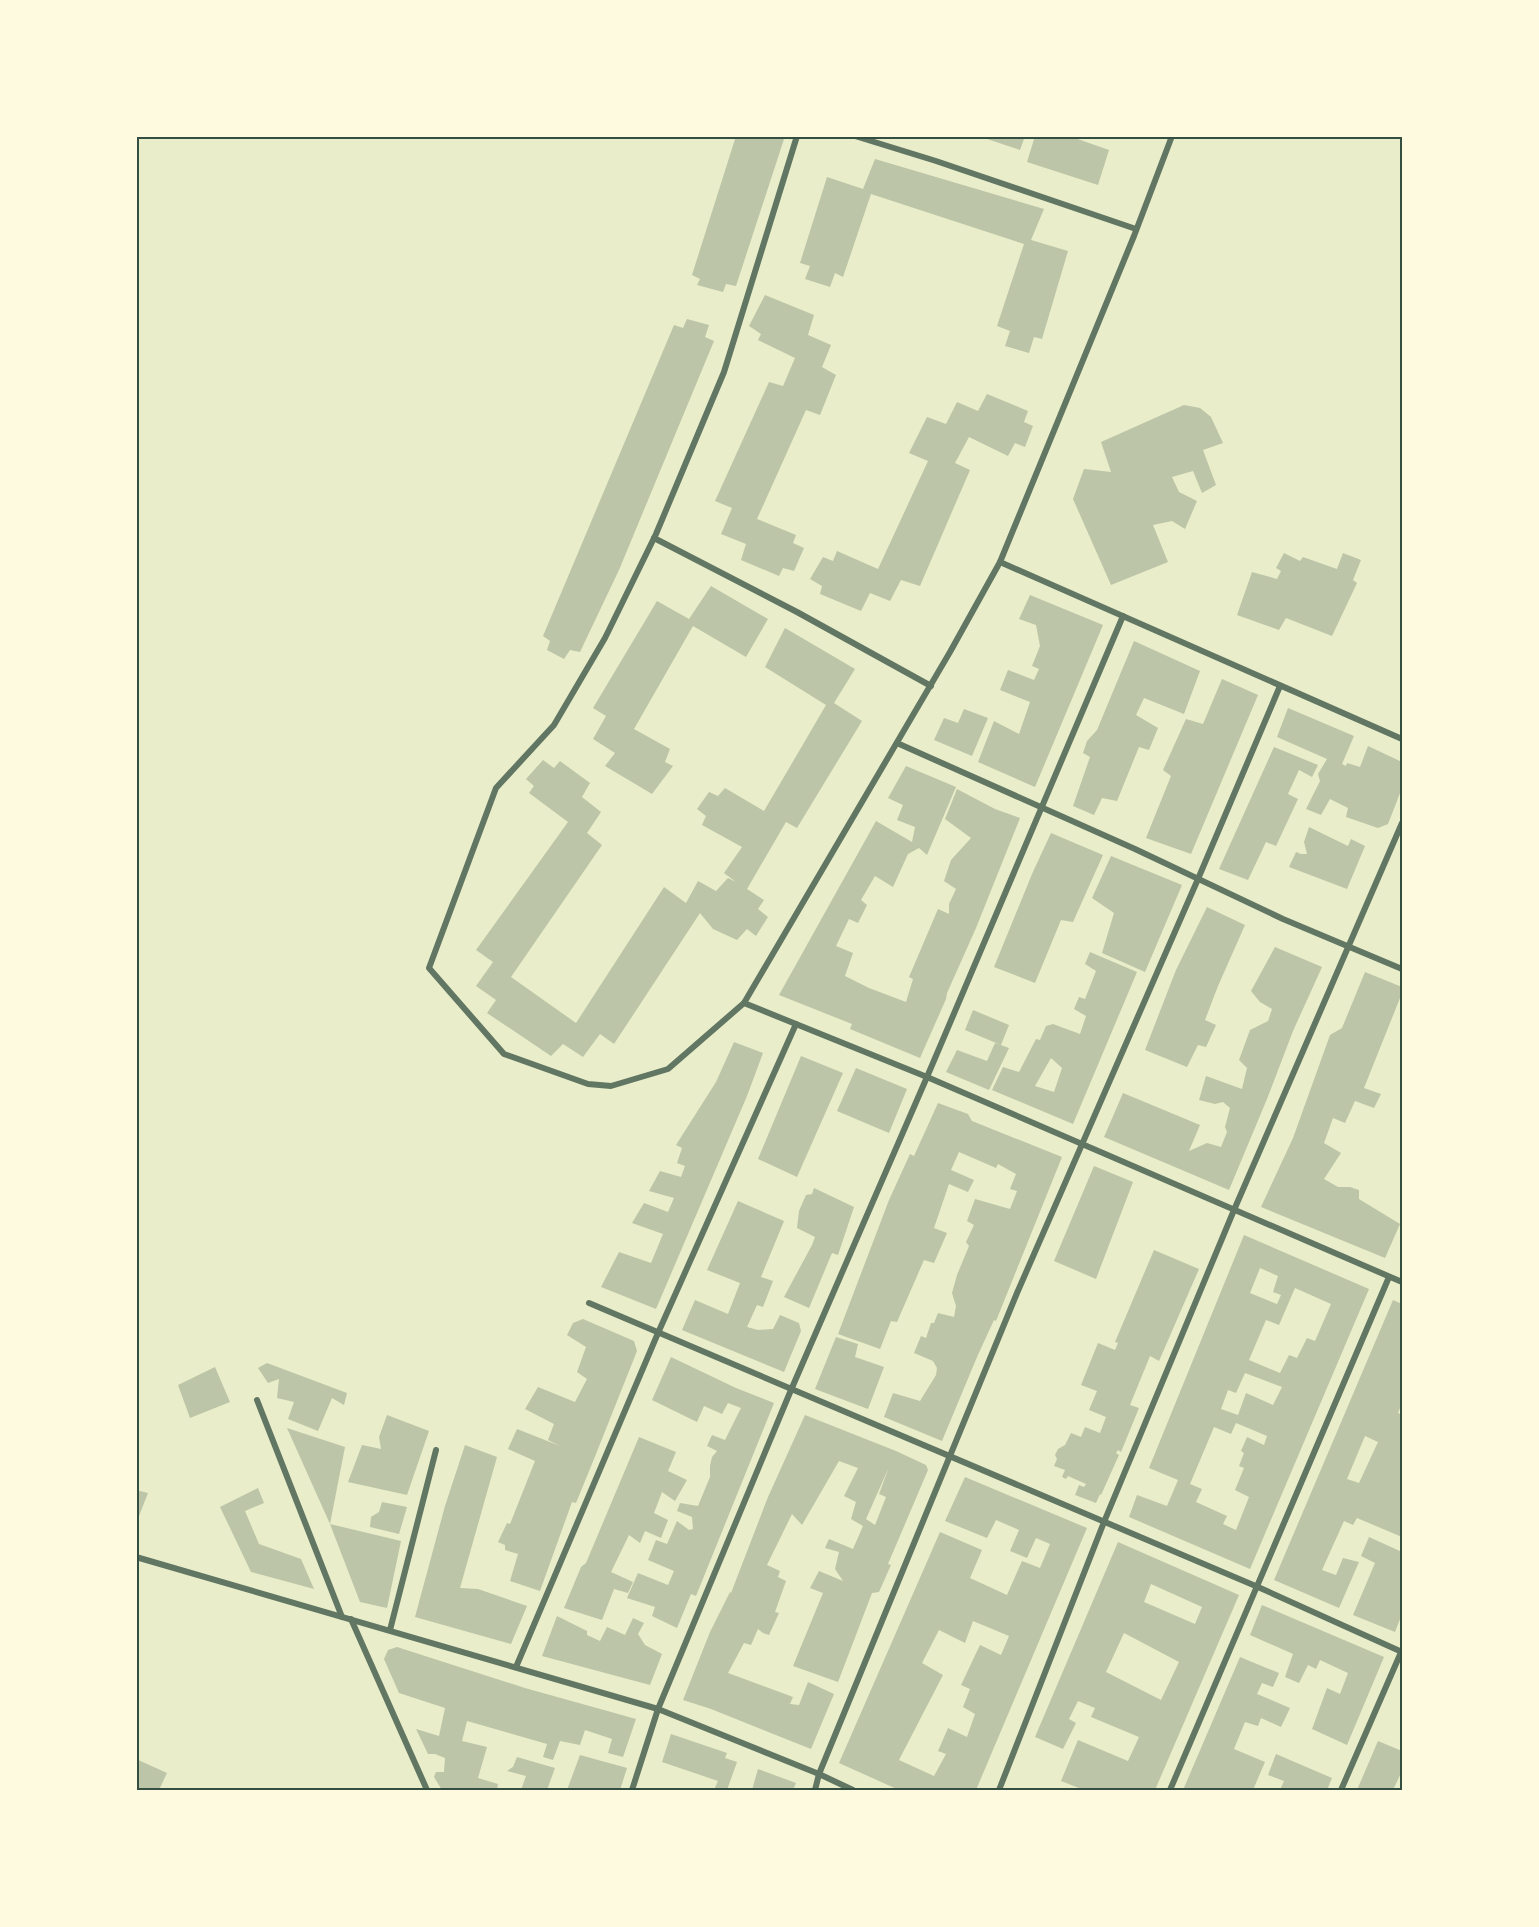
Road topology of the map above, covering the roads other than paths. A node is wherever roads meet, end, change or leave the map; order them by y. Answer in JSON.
{"nodes":[{"id":1,"x":797,"y":136,"type":"edge"},
{"id":2,"x":855,"y":136,"type":"edge"},
{"id":3,"x":1172,"y":136,"type":"edge"},
{"id":4,"x":1136,"y":229,"type":"junction"},
{"id":5,"x":654,"y":538,"type":"junction"},
{"id":6,"x":1000,"y":562,"type":"junction"},
{"id":7,"x":1123,"y":616,"type":"junction"},
{"id":8,"x":931,"y":686,"type":"junction"},
{"id":9,"x":1280,"y":686,"type":"junction"},
{"id":10,"x":1402,"y":739,"type":"edge"},
{"id":11,"x":897,"y":742,"type":"junction"},
{"id":12,"x":1042,"y":807,"type":"junction"},
{"id":13,"x":1402,"y":823,"type":"edge"},
{"id":14,"x":1198,"y":879,"type":"junction"},
{"id":15,"x":1348,"y":947,"type":"junction"},
{"id":16,"x":1402,"y":969,"type":"edge"},
{"id":17,"x":744,"y":1003,"type":"junction"},
{"id":18,"x":796,"y":1024,"type":"junction"},
{"id":19,"x":927,"y":1077,"type":"junction"},
{"id":20,"x":1082,"y":1144,"type":"junction"},
{"id":21,"x":1234,"y":1210,"type":"junction"},
{"id":22,"x":1389,"y":1277,"type":"junction"},
{"id":23,"x":1402,"y":1282,"type":"edge"},
{"id":24,"x":589,"y":1303,"type":"dead end"},
{"id":25,"x":658,"y":1333,"type":"junction"},
{"id":26,"x":791,"y":1390,"type":"junction"},
{"id":27,"x":257,"y":1400,"type":"dead end"},
{"id":28,"x":436,"y":1450,"type":"dead end"},
{"id":29,"x":950,"y":1456,"type":"junction"},
{"id":30,"x":1104,"y":1522,"type":"junction"},
{"id":31,"x":136,"y":1557,"type":"edge"},
{"id":32,"x":1258,"y":1587,"type":"junction"},
{"id":33,"x":342,"y":1617,"type":"junction"},
{"id":34,"x":351,"y":1619,"type":"junction"},
{"id":35,"x":390,"y":1630,"type":"junction"},
{"id":36,"x":1402,"y":1651,"type":"edge"},
{"id":37,"x":516,"y":1668,"type":"junction"},
{"id":38,"x":658,"y":1709,"type":"junction"},
{"id":39,"x":819,"y":1774,"type":"junction"},
{"id":40,"x":427,"y":1791,"type":"edge"},
{"id":41,"x":632,"y":1791,"type":"edge"},
{"id":42,"x":815,"y":1791,"type":"edge"},
{"id":43,"x":853,"y":1791,"type":"edge"},
{"id":44,"x":999,"y":1791,"type":"edge"},
{"id":45,"x":1170,"y":1791,"type":"edge"},
{"id":46,"x":1341,"y":1791,"type":"edge"}],
"edges":[{"from":1,"to":5,"type":"street"},
{"from":2,"to":4,"type":"street"},
{"from":3,"to":4,"type":"street"},
{"from":4,"to":6,"type":"street"},
{"from":5,"to":8,"type":"street"},
{"from":5,"to":17,"type":"street"},
{"from":6,"to":7,"type":"street"},
{"from":6,"to":8,"type":"street"},
{"from":7,"to":9,"type":"street"},
{"from":7,"to":12,"type":"street"},
{"from":8,"to":11,"type":"street"},
{"from":9,"to":10,"type":"street"},
{"from":9,"to":14,"type":"street"},
{"from":11,"to":12,"type":"street"},
{"from":11,"to":17,"type":"street"},
{"from":12,"to":14,"type":"street"},
{"from":12,"to":19,"type":"street"},
{"from":13,"to":15,"type":"street"},
{"from":14,"to":15,"type":"street"},
{"from":14,"to":20,"type":"street"},
{"from":15,"to":16,"type":"street"},
{"from":15,"to":21,"type":"street"},
{"from":17,"to":18,"type":"street"},
{"from":18,"to":19,"type":"street"},
{"from":18,"to":25,"type":"street"},
{"from":19,"to":20,"type":"street"},
{"from":19,"to":26,"type":"street"},
{"from":20,"to":21,"type":"street"},
{"from":20,"to":29,"type":"street"},
{"from":21,"to":22,"type":"street"},
{"from":21,"to":30,"type":"street"},
{"from":22,"to":23,"type":"street"},
{"from":22,"to":32,"type":"street"},
{"from":24,"to":25,"type":"street"},
{"from":25,"to":26,"type":"street"},
{"from":25,"to":37,"type":"street"},
{"from":26,"to":29,"type":"street"},
{"from":26,"to":38,"type":"street"},
{"from":27,"to":33,"type":"street"},
{"from":28,"to":35,"type":"street"},
{"from":29,"to":30,"type":"street"},
{"from":29,"to":39,"type":"street"},
{"from":30,"to":32,"type":"street"},
{"from":30,"to":44,"type":"street"},
{"from":31,"to":33,"type":"street"},
{"from":32,"to":36,"type":"street"},
{"from":32,"to":45,"type":"street"},
{"from":33,"to":34,"type":"street"},
{"from":34,"to":35,"type":"street"},
{"from":34,"to":40,"type":"street"},
{"from":35,"to":37,"type":"street"},
{"from":36,"to":46,"type":"street"},
{"from":37,"to":38,"type":"street"},
{"from":38,"to":39,"type":"street"},
{"from":38,"to":41,"type":"street"},
{"from":39,"to":42,"type":"street"},
{"from":39,"to":43,"type":"street"}]}
